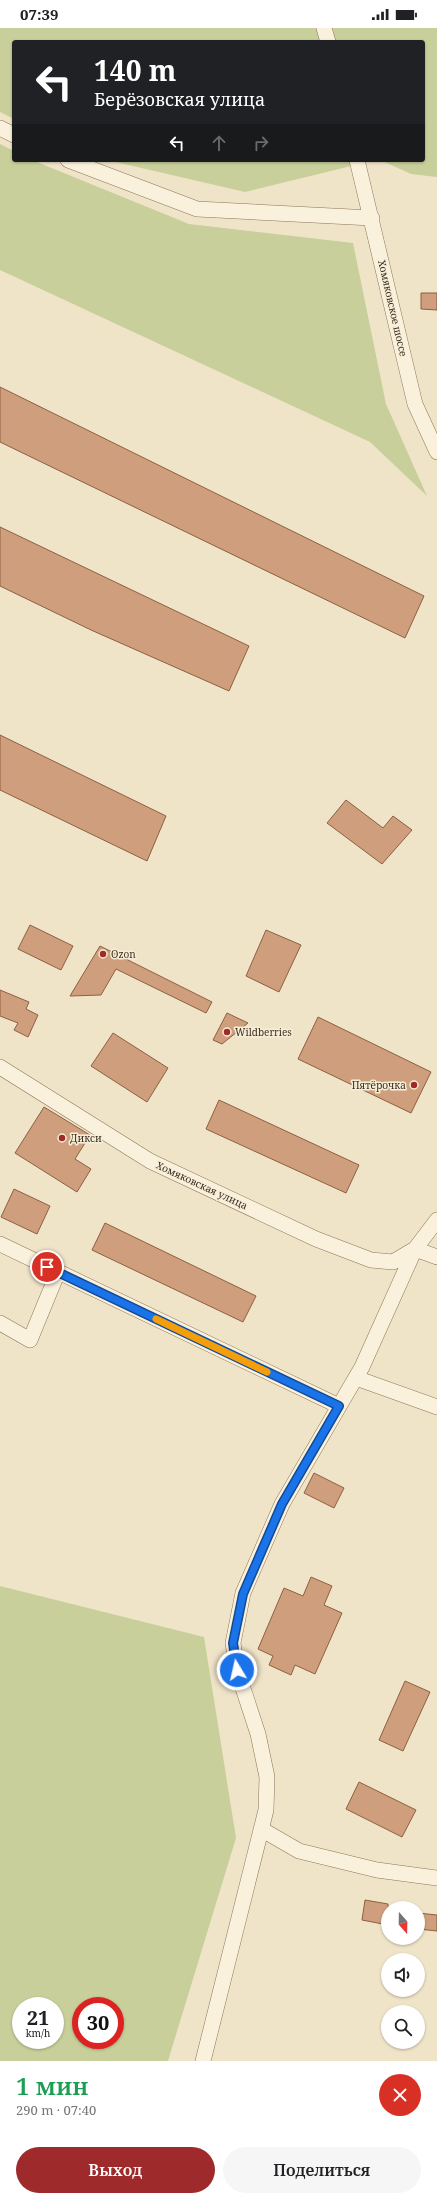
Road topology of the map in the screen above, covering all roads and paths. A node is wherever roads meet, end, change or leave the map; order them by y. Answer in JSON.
{"nodes":[{"id":1,"x":324,"y":28,"type":"edge"},
{"id":2,"x":327,"y":40,"type":"edge"},
{"id":3,"x":0,"y":128,"type":"edge"},
{"id":4,"x":12,"y":134,"type":"edge"},
{"id":5,"x":73,"y":162,"type":"edge"},
{"id":6,"x":358,"y":162,"type":"edge"},
{"id":7,"x":372,"y":218,"type":"junction"},
{"id":8,"x":437,"y":452,"type":"edge"},
{"id":9,"x":0,"y":1067,"type":"edge"},
{"id":10,"x":437,"y":1220,"type":"edge"},
{"id":11,"x":0,"y":1244,"type":"edge"},
{"id":12,"x":416,"y":1249,"type":"junction"},
{"id":13,"x":437,"y":1257,"type":"edge"},
{"id":14,"x":58,"y":1272,"type":"junction"},
{"id":15,"x":0,"y":1323,"type":"edge"},
{"id":16,"x":356,"y":1378,"type":"junction"},
{"id":17,"x":339,"y":1406,"type":"junction"},
{"id":18,"x":437,"y":1407,"type":"edge"},
{"id":19,"x":261,"y":1829,"type":"junction"},
{"id":20,"x":437,"y":1878,"type":"edge"},
{"id":21,"x":204,"y":2061,"type":"edge"}],
"edges":[{"from":1,"to":2,"type":"street"},
{"from":3,"to":4,"type":"street"},
{"from":5,"to":7,"type":"street"},
{"from":6,"to":7,"type":"street","name":"Хомяковское шоссе"},
{"from":7,"to":8,"type":"street","name":"Хомяковское шоссе"},
{"from":9,"to":12,"type":"street","name":"Хомяковская улица"},
{"from":10,"to":12,"type":"street"},
{"from":11,"to":14,"type":"street"},
{"from":12,"to":13,"type":"street"},
{"from":12,"to":16,"type":"street"},
{"from":14,"to":15,"type":"street"},
{"from":14,"to":17,"type":"street"},
{"from":16,"to":17,"type":"street"},
{"from":16,"to":18,"type":"street"},
{"from":17,"to":19,"type":"street"},
{"from":19,"to":20,"type":"street"},
{"from":19,"to":21,"type":"street"}]}
